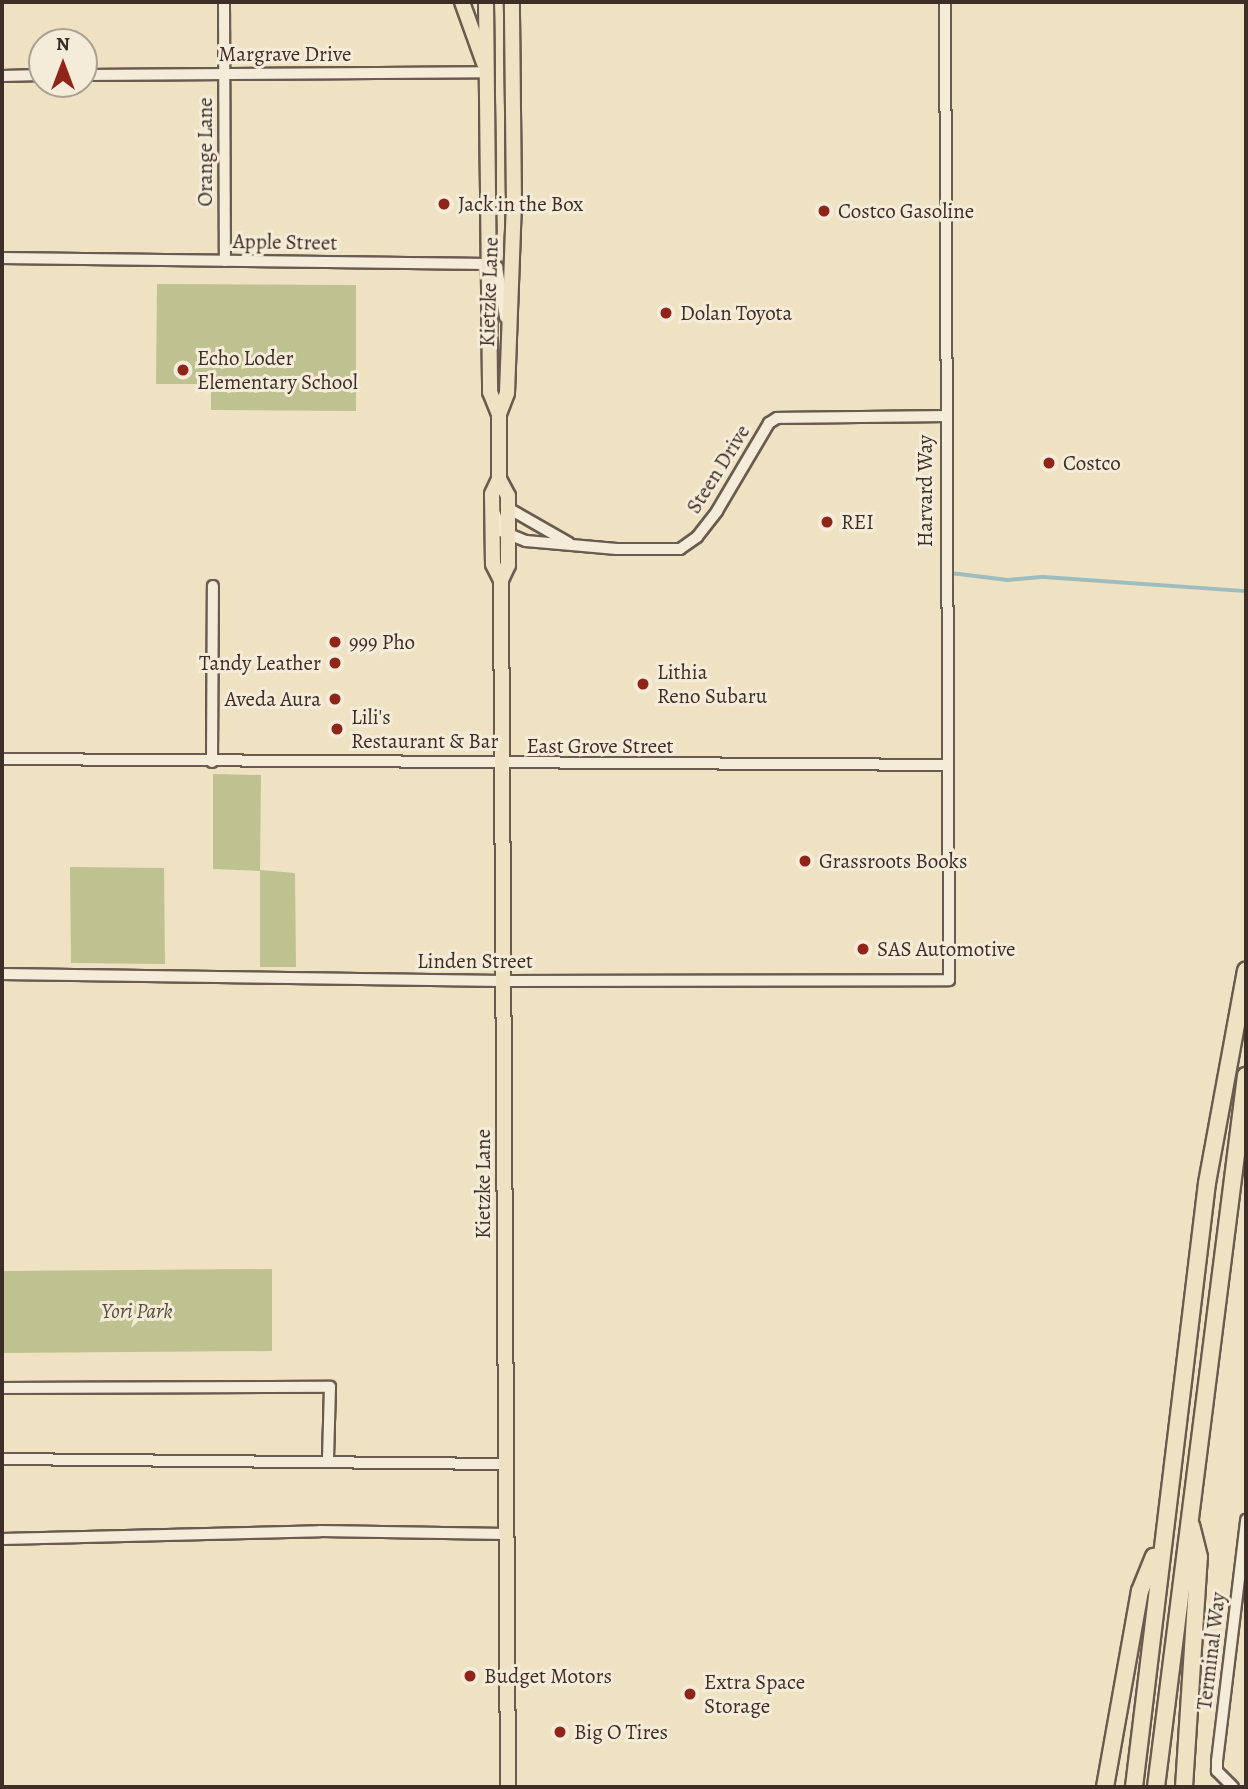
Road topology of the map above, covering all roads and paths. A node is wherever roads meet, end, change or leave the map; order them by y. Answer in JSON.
{"nodes":[{"id":1,"x":224,"y":2,"type":"edge"},
{"id":2,"x":462,"y":2,"type":"edge"},
{"id":3,"x":486,"y":2,"type":"edge"},
{"id":4,"x":512,"y":2,"type":"edge"},
{"id":5,"x":522,"y":2,"type":"edge"},
{"id":6,"x":945,"y":2,"type":"edge"},
{"id":7,"x":512,"y":35,"type":"junction"},
{"id":8,"x":487,"y":72,"type":"junction"},
{"id":9,"x":224,"y":74,"type":"junction"},
{"id":10,"x":28,"y":75,"type":"edge"},
{"id":11,"x":98,"y":75,"type":"edge"},
{"id":12,"x":2,"y":76,"type":"edge"},
{"id":13,"x":2,"y":258,"type":"edge"},
{"id":14,"x":225,"y":261,"type":"junction"},
{"id":15,"x":489,"y":264,"type":"junction"},
{"id":16,"x":508,"y":336,"type":"junction"},
{"id":17,"x":499,"y":414,"type":"junction"},
{"id":18,"x":944,"y":416,"type":"junction"},
{"id":19,"x":499,"y":479,"type":"junction"},
{"id":20,"x":493,"y":506,"type":"junction"},
{"id":21,"x":508,"y":508,"type":"junction"},
{"id":22,"x":508,"y":536,"type":"junction"},
{"id":23,"x":569,"y":543,"type":"junction"},
{"id":24,"x":501,"y":580,"type":"junction"},
{"id":25,"x":213,"y":586,"type":"dead end"},
{"id":26,"x":2,"y":759,"type":"edge"},
{"id":27,"x":212,"y":762,"type":"junction"},
{"id":28,"x":501,"y":765,"type":"junction"},
{"id":29,"x":946,"y":765,"type":"junction"},
{"id":30,"x":1246,"y":971,"type":"edge"},
{"id":31,"x":2,"y":974,"type":"edge"},
{"id":32,"x":948,"y":980,"type":"joint"},
{"id":33,"x":503,"y":981,"type":"junction"},
{"id":34,"x":1246,"y":1076,"type":"edge"},
{"id":35,"x":2,"y":1388,"type":"edge"},
{"id":36,"x":2,"y":1459,"type":"edge"},
{"id":37,"x":328,"y":1459,"type":"junction"},
{"id":38,"x":506,"y":1464,"type":"junction"},
{"id":39,"x":1189,"y":1517,"type":"junction"},
{"id":40,"x":1246,"y":1520,"type":"edge"},
{"id":41,"x":506,"y":1534,"type":"junction"},
{"id":42,"x":1162,"y":1538,"type":"junction"},
{"id":43,"x":2,"y":1539,"type":"edge"},
{"id":44,"x":1230,"y":1786,"type":"edge"},
{"id":45,"x":508,"y":1787,"type":"edge"},
{"id":46,"x":1105,"y":1787,"type":"edge"},
{"id":47,"x":1134,"y":1787,"type":"edge"},
{"id":48,"x":1156,"y":1787,"type":"edge"},
{"id":49,"x":1184,"y":1787,"type":"edge"}],
"edges":[{"from":1,"to":9,"type":"street","name":"Orange Lane"},
{"from":2,"to":8,"type":"main road"},
{"from":3,"to":8,"type":"main road","name":"Kietzke Lane"},
{"from":4,"to":7,"type":"main road","name":"Kietzke Lane"},
{"from":5,"to":7,"type":"main road"},
{"from":6,"to":18,"type":"street","name":"Harvard Way"},
{"from":7,"to":16,"type":"main road","name":"Kietzke Lane"},
{"from":8,"to":9,"type":"street","name":"Margrave Drive"},
{"from":8,"to":15,"type":"main road","name":"Kietzke Lane"},
{"from":9,"to":11,"type":"street","name":"Margrave Drive"},
{"from":9,"to":14,"type":"street","name":"Orange Lane"},
{"from":10,"to":12,"type":"street"},
{"from":13,"to":14,"type":"street","name":"Apple Street"},
{"from":14,"to":15,"type":"street","name":"Apple Street"},
{"from":15,"to":16,"type":"street"},
{"from":15,"to":17,"type":"main road","name":"Kietzke Lane"},
{"from":16,"to":17,"type":"main road","name":"Kietzke Lane"},
{"from":17,"to":19,"type":"main road","name":"Kietzke Lane"},
{"from":18,"to":23,"type":"street","name":"Steen Drive"},
{"from":18,"to":29,"type":"street","name":"Harvard Way"},
{"from":19,"to":20,"type":"main road","name":"Kietzke Lane"},
{"from":19,"to":21,"type":"main road","name":"Kietzke Lane"},
{"from":20,"to":22,"type":"street"},
{"from":20,"to":24,"type":"main road","name":"Kietzke Lane"},
{"from":21,"to":22,"type":"main road","name":"Kietzke Lane"},
{"from":21,"to":23,"type":"street","name":"Steen Drive"},
{"from":22,"to":23,"type":"street","name":"Steen Drive"},
{"from":22,"to":24,"type":"main road","name":"Kietzke Lane"},
{"from":24,"to":28,"type":"main road","name":"Kietzke Lane"},
{"from":25,"to":27,"type":"street"},
{"from":26,"to":27,"type":"street","name":"East Grove Street"},
{"from":27,"to":28,"type":"street","name":"East Grove Street"},
{"from":28,"to":29,"type":"street","name":"East Grove Street"},
{"from":28,"to":33,"type":"main road","name":"Kietzke Lane"},
{"from":29,"to":32,"type":"street","name":"Harvard Way"},
{"from":30,"to":42,"type":"highway"},
{"from":31,"to":33,"type":"street","name":"Linden Street"},
{"from":32,"to":33,"type":"street","name":"Linden Street"},
{"from":33,"to":38,"type":"main road","name":"Kietzke Lane"},
{"from":34,"to":39,"type":"highway"},
{"from":35,"to":37,"type":"street"},
{"from":36,"to":37,"type":"street"},
{"from":37,"to":38,"type":"street"},
{"from":38,"to":41,"type":"main road","name":"Kietzke Lane"},
{"from":39,"to":48,"type":"highway"},
{"from":39,"to":49,"type":"highway"},
{"from":40,"to":44,"type":"street","name":"Terminal Way"},
{"from":41,"to":43,"type":"street"},
{"from":41,"to":45,"type":"main road","name":"Kietzke Lane"},
{"from":42,"to":46,"type":"highway"},
{"from":42,"to":47,"type":"highway"}]}
